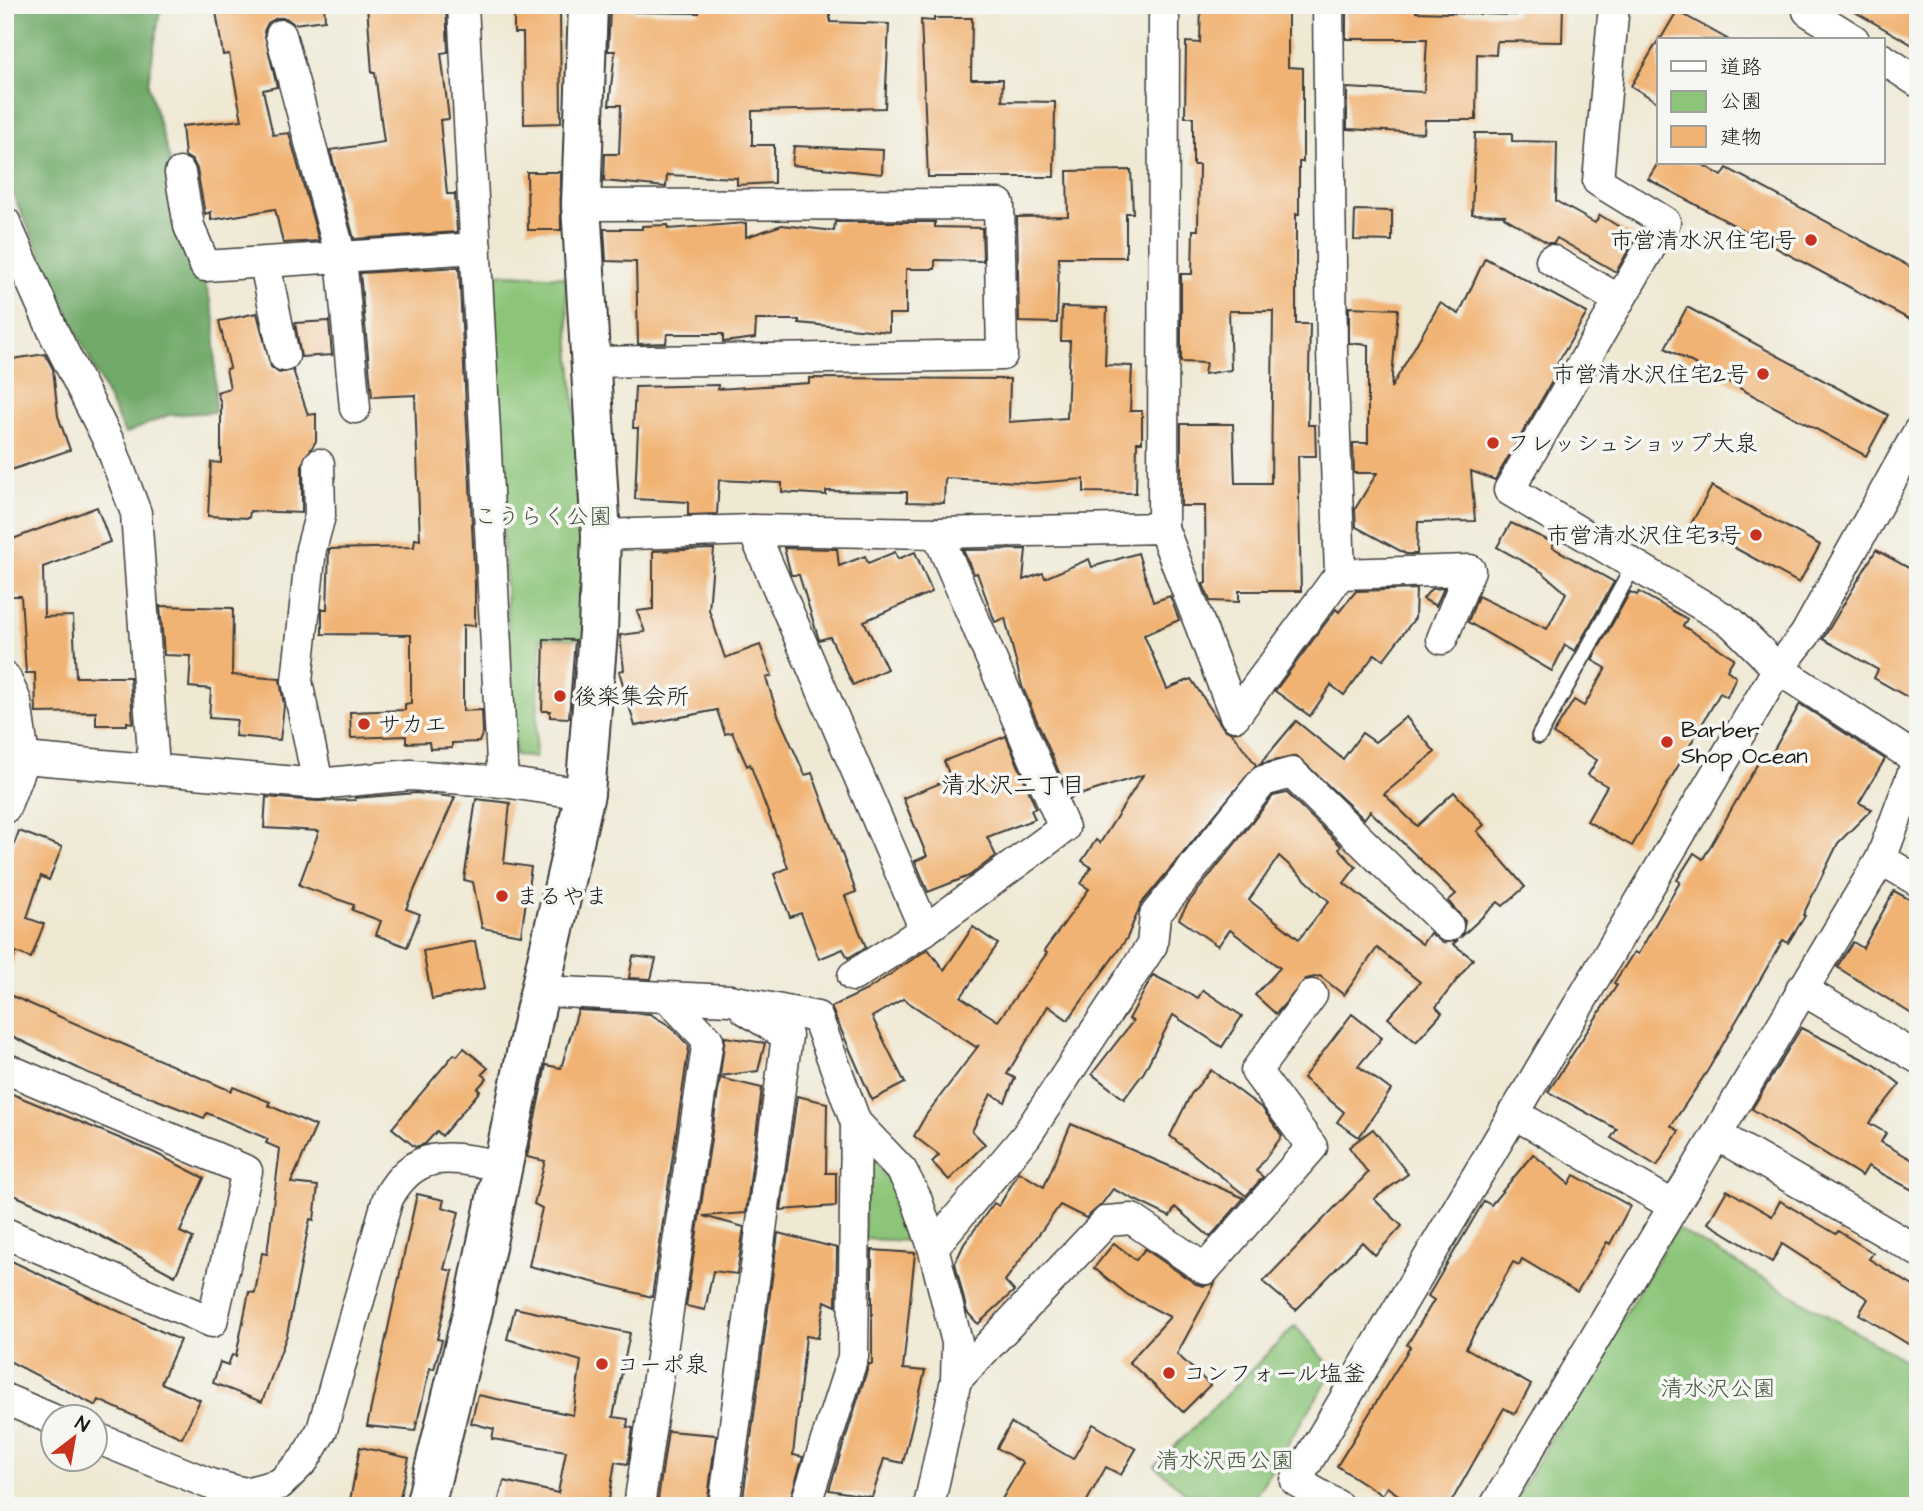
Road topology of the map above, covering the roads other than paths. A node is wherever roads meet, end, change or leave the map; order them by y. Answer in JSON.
{"nodes":[{"id":1,"x":463,"y":5,"type":"edge"},
{"id":2,"x":588,"y":5,"type":"edge"},
{"id":3,"x":1164,"y":5,"type":"edge"},
{"id":4,"x":1328,"y":5,"type":"edge"},
{"id":5,"x":1614,"y":5,"type":"edge"},
{"id":6,"x":1806,"y":7,"type":"edge"},
{"id":7,"x":281,"y":35,"type":"dead end"},
{"id":8,"x":1851,"y":38,"type":"edge"},
{"id":9,"x":1884,"y":60,"type":"edge"},
{"id":10,"x":1918,"y":82,"type":"edge"},
{"id":11,"x":180,"y":173,"type":"dead end"},
{"id":12,"x":581,"y":205,"type":"junction"},
{"id":13,"x":5,"y":222,"type":"edge"},
{"id":14,"x":476,"y":248,"type":"junction"},
{"id":15,"x":341,"y":257,"type":"junction"},
{"id":16,"x":1550,"y":260,"type":"dead end"},
{"id":17,"x":265,"y":264,"type":"junction"},
{"id":18,"x":1619,"y":300,"type":"junction"},
{"id":19,"x":284,"y":356,"type":"dead end"},
{"id":20,"x":590,"y":362,"type":"junction"},
{"id":21,"x":355,"y":408,"type":"dead end"},
{"id":22,"x":1918,"y":432,"type":"edge"},
{"id":23,"x":319,"y":464,"type":"dead end"},
{"id":24,"x":1163,"y":528,"type":"junction"},
{"id":25,"x":753,"y":530,"type":"junction"},
{"id":26,"x":937,"y":533,"type":"junction"},
{"id":27,"x":601,"y":535,"type":"junction"},
{"id":28,"x":1633,"y":567,"type":"junction"},
{"id":29,"x":1340,"y":574,"type":"junction"},
{"id":30,"x":1443,"y":639,"type":"dead end"},
{"id":31,"x":1779,"y":669,"type":"junction"},
{"id":32,"x":9,"y":692,"type":"edge"},
{"id":33,"x":1539,"y":736,"type":"dead end"},
{"id":34,"x":24,"y":758,"type":"junction"},
{"id":35,"x":1918,"y":760,"type":"edge"},
{"id":36,"x":154,"y":768,"type":"junction"},
{"id":37,"x":503,"y":782,"type":"junction"},
{"id":38,"x":318,"y":784,"type":"junction"},
{"id":39,"x":585,"y":794,"type":"junction"},
{"id":40,"x":5,"y":808,"type":"edge"},
{"id":41,"x":1881,"y":859,"type":"junction"},
{"id":42,"x":1918,"y":881,"type":"edge"},
{"id":43,"x":1448,"y":926,"type":"dead end"},
{"id":44,"x":925,"y":930,"type":"junction"},
{"id":45,"x":853,"y":976,"type":"dead end"},
{"id":46,"x":1801,"y":989,"type":"junction"},
{"id":47,"x":540,"y":991,"type":"junction"},
{"id":48,"x":1312,"y":995,"type":"dead end"},
{"id":49,"x":669,"y":999,"type":"junction"},
{"id":50,"x":730,"y":1000,"type":"junction"},
{"id":51,"x":1918,"y":1058,"type":"edge"},
{"id":52,"x":5,"y":1068,"type":"edge"},
{"id":53,"x":1513,"y":1114,"type":"junction"},
{"id":54,"x":856,"y":1123,"type":"junction"},
{"id":55,"x":1717,"y":1135,"type":"junction"},
{"id":56,"x":502,"y":1166,"type":"junction"},
{"id":57,"x":1674,"y":1206,"type":"junction"},
{"id":58,"x":5,"y":1233,"type":"edge"},
{"id":59,"x":933,"y":1247,"type":"junction"},
{"id":60,"x":1918,"y":1251,"type":"edge"},
{"id":61,"x":956,"y":1380,"type":"junction"},
{"id":62,"x":5,"y":1399,"type":"edge"},
{"id":63,"x":38,"y":1413,"type":"edge"},
{"id":64,"x":108,"y":1443,"type":"edge"},
{"id":65,"x":425,"y":1506,"type":"edge"},
{"id":66,"x":639,"y":1506,"type":"edge"},
{"id":67,"x":724,"y":1506,"type":"edge"},
{"id":68,"x":804,"y":1506,"type":"edge"},
{"id":69,"x":929,"y":1506,"type":"edge"},
{"id":70,"x":1338,"y":1506,"type":"edge"},
{"id":71,"x":1495,"y":1506,"type":"edge"}],
"edges":[{"from":1,"to":14,"type":"street"},
{"from":2,"to":12,"type":"street"},
{"from":3,"to":24,"type":"street"},
{"from":4,"to":29,"type":"street"},
{"from":5,"to":18,"type":"street"},
{"from":6,"to":8,"type":"street"},
{"from":7,"to":15,"type":"street"},
{"from":9,"to":10,"type":"street"},
{"from":11,"to":17,"type":"street"},
{"from":12,"to":20,"type":"street"},
{"from":12,"to":20,"type":"street"},
{"from":13,"to":36,"type":"street"},
{"from":14,"to":15,"type":"street"},
{"from":14,"to":37,"type":"street"},
{"from":15,"to":17,"type":"street"},
{"from":15,"to":21,"type":"street"},
{"from":16,"to":18,"type":"street"},
{"from":17,"to":19,"type":"street"},
{"from":18,"to":28,"type":"street"},
{"from":20,"to":27,"type":"street"},
{"from":22,"to":31,"type":"street"},
{"from":23,"to":38,"type":"street"},
{"from":24,"to":26,"type":"street"},
{"from":24,"to":29,"type":"street"},
{"from":25,"to":26,"type":"street"},
{"from":25,"to":27,"type":"street"},
{"from":25,"to":44,"type":"street"},
{"from":26,"to":44,"type":"street"},
{"from":27,"to":39,"type":"street"},
{"from":28,"to":31,"type":"street"},
{"from":28,"to":33,"type":"lane"},
{"from":29,"to":30,"type":"street"},
{"from":31,"to":35,"type":"street"},
{"from":31,"to":53,"type":"street"},
{"from":32,"to":34,"type":"street"},
{"from":34,"to":36,"type":"street"},
{"from":34,"to":40,"type":"street"},
{"from":35,"to":41,"type":"street"},
{"from":36,"to":38,"type":"street"},
{"from":37,"to":38,"type":"street"},
{"from":37,"to":39,"type":"street"},
{"from":39,"to":47,"type":"street"},
{"from":41,"to":42,"type":"street"},
{"from":41,"to":46,"type":"street"},
{"from":43,"to":59,"type":"street"},
{"from":44,"to":45,"type":"street"},
{"from":46,"to":51,"type":"street"},
{"from":46,"to":55,"type":"street"},
{"from":47,"to":49,"type":"street"},
{"from":47,"to":56,"type":"street"},
{"from":48,"to":61,"type":"street"},
{"from":49,"to":50,"type":"street"},
{"from":49,"to":66,"type":"street"},
{"from":50,"to":54,"type":"street"},
{"from":50,"to":67,"type":"street"},
{"from":52,"to":58,"type":"street"},
{"from":53,"to":57,"type":"street"},
{"from":53,"to":70,"type":"street"},
{"from":54,"to":59,"type":"street"},
{"from":54,"to":68,"type":"street"},
{"from":55,"to":57,"type":"street"},
{"from":55,"to":60,"type":"street"},
{"from":56,"to":64,"type":"street"},
{"from":56,"to":65,"type":"street"},
{"from":57,"to":71,"type":"street"},
{"from":59,"to":61,"type":"street"},
{"from":61,"to":69,"type":"street"},
{"from":62,"to":63,"type":"street"}]}
